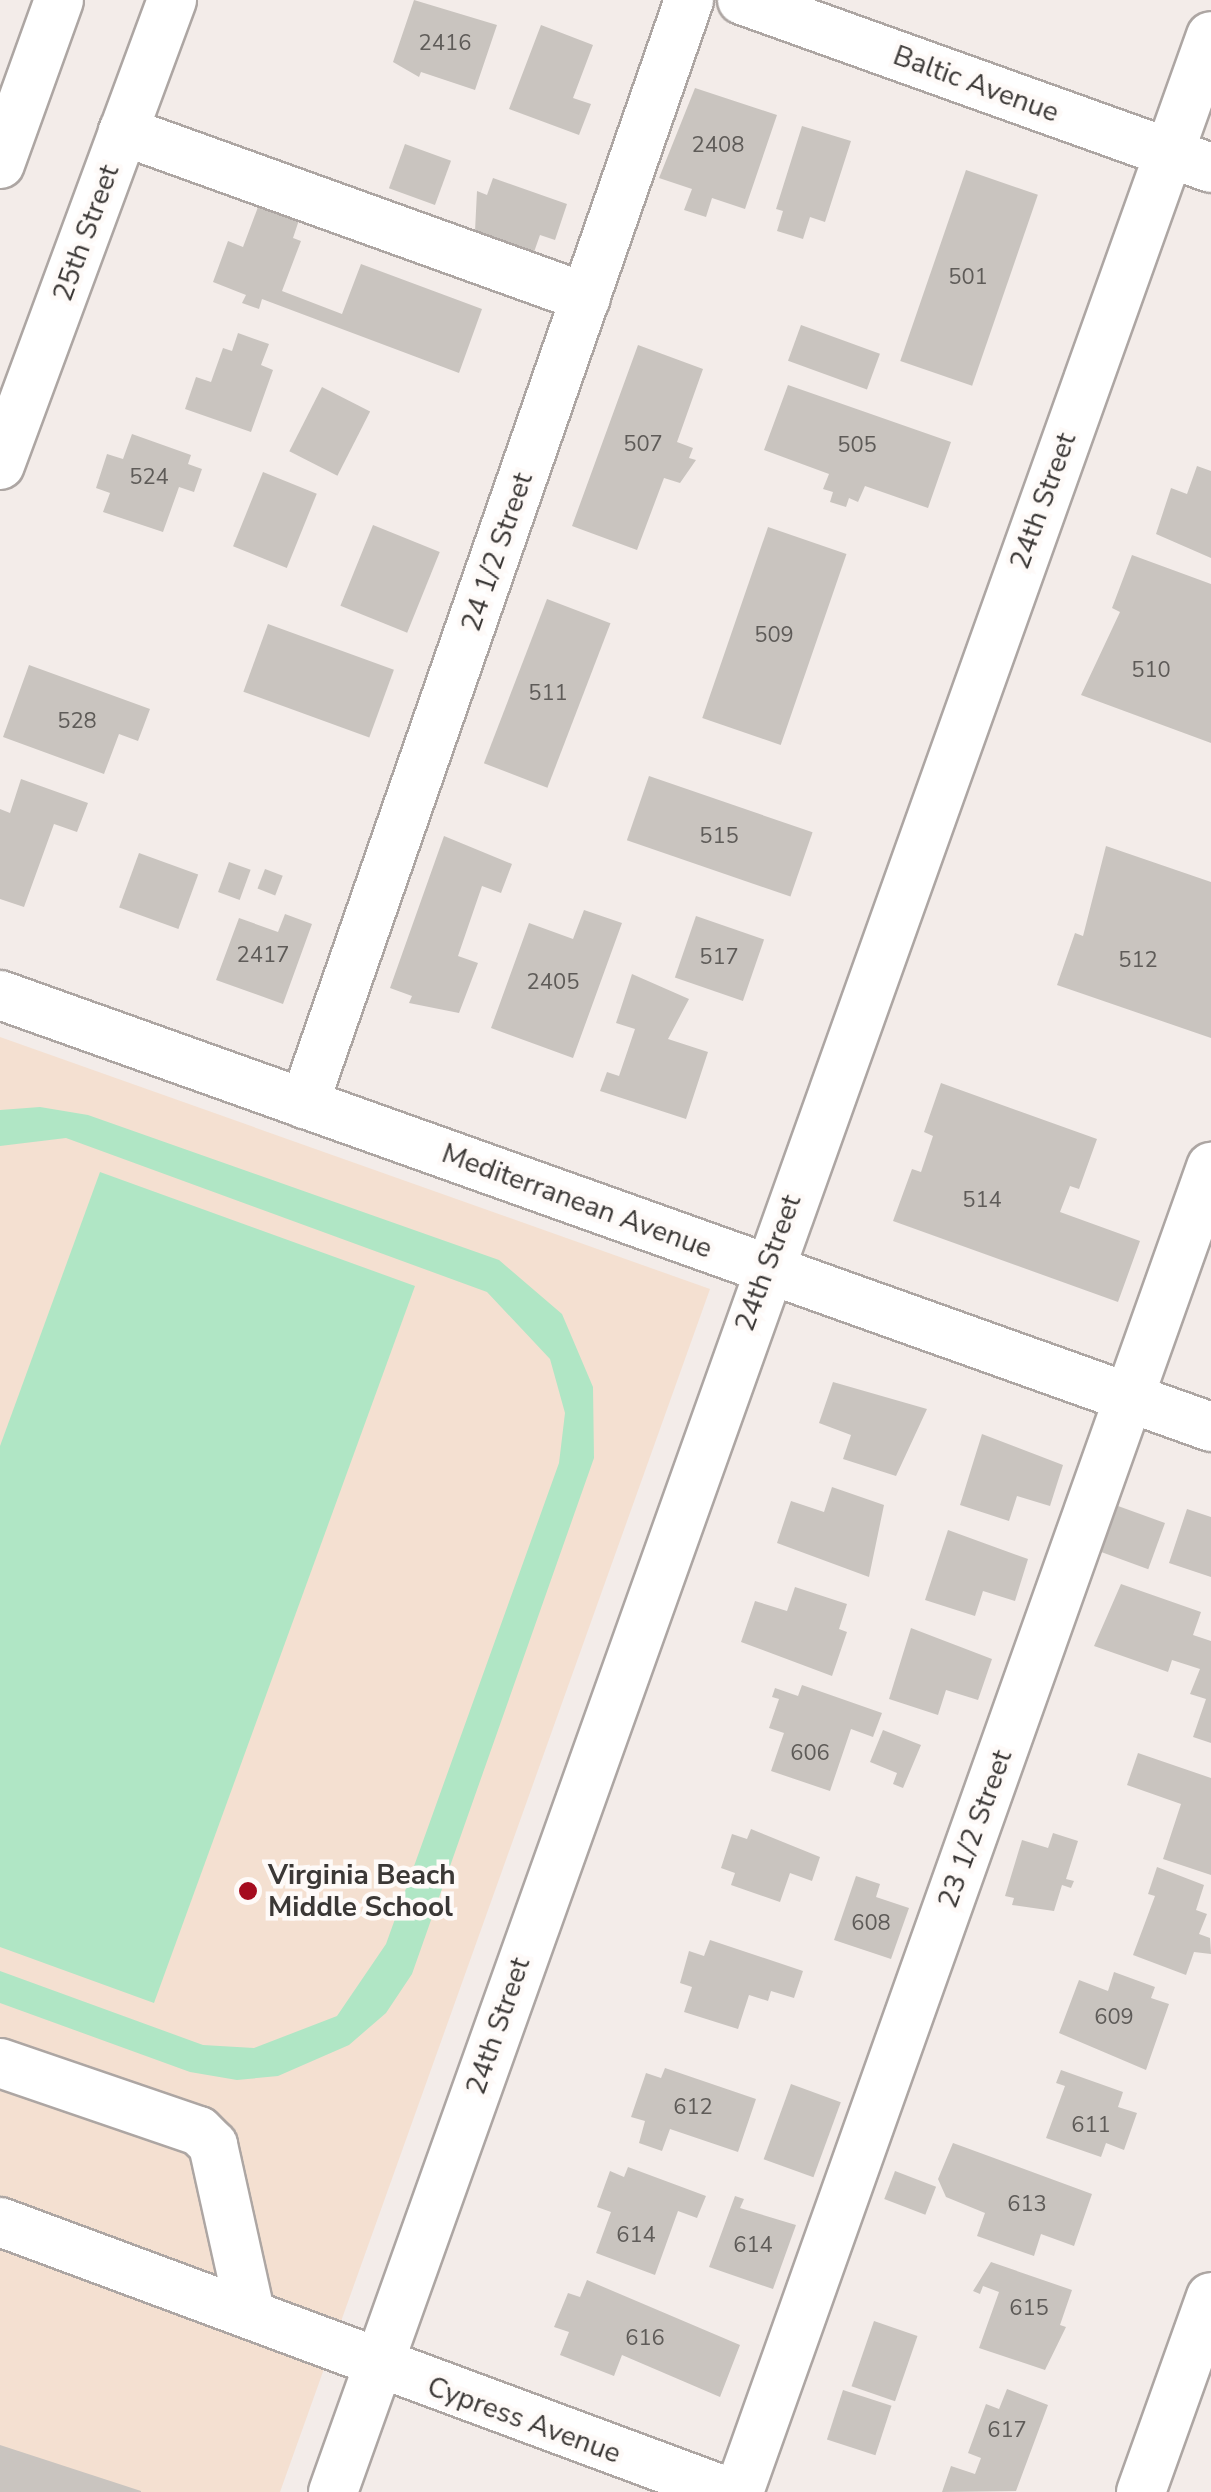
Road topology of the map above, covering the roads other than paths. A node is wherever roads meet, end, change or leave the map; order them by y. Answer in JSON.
{"nodes":[{"id":1,"x":59,"y":0,"type":"edge"},
{"id":2,"x":172,"y":0,"type":"edge"},
{"id":3,"x":689,"y":0,"type":"edge"},
{"id":4,"x":742,"y":0,"type":"edge"},
{"id":5,"x":1211,"y":36,"type":"edge"},
{"id":6,"x":123,"y":131,"type":"junction"},
{"id":7,"x":1190,"y":160,"type":"edge"},
{"id":8,"x":0,"y":164,"type":"edge"},
{"id":9,"x":586,"y":298,"type":"junction"},
{"id":10,"x":0,"y":465,"type":"edge"},
{"id":11,"x":0,"y":995,"type":"edge"},
{"id":12,"x":304,"y":1104,"type":"junction"},
{"id":13,"x":1211,"y":1167,"type":"edge"},
{"id":14,"x":766,"y":1268,"type":"junction"},
{"id":15,"x":1128,"y":1398,"type":"junction"},
{"id":16,"x":1211,"y":1427,"type":"edge"},
{"id":17,"x":0,"y":2063,"type":"edge"},
{"id":18,"x":0,"y":2222,"type":"edge"},
{"id":19,"x":1211,"y":2297,"type":"edge"},
{"id":20,"x":250,"y":2312,"type":"junction"},
{"id":21,"x":378,"y":2368,"type":"junction"},
{"id":22,"x":333,"y":2492,"type":"edge"},
{"id":23,"x":728,"y":2492,"type":"edge"},
{"id":24,"x":739,"y":2492,"type":"edge"},
{"id":25,"x":1142,"y":2492,"type":"edge"}],
"edges":[{"from":1,"to":8,"type":"street"},
{"from":2,"to":6,"type":"street","name":"25th Street"},
{"from":3,"to":9,"type":"street","name":"24 1/2 Street"},
{"from":4,"to":7,"type":"street","name":"Baltic Avenue"},
{"from":5,"to":7,"type":"street","name":"24th Street"},
{"from":6,"to":9,"type":"street"},
{"from":6,"to":10,"type":"street","name":"25th Street"},
{"from":7,"to":14,"type":"street","name":"24th Street"},
{"from":9,"to":12,"type":"street","name":"24 1/2 Street"},
{"from":11,"to":12,"type":"street","name":"Mediterranean Avenue"},
{"from":12,"to":14,"type":"street","name":"Mediterranean Avenue"},
{"from":13,"to":15,"type":"street","name":"23 1/2 Street"},
{"from":14,"to":15,"type":"street","name":"Mediterranean Avenue"},
{"from":14,"to":21,"type":"street","name":"24th Street"},
{"from":15,"to":16,"type":"street","name":"Mediterranean Avenue"},
{"from":15,"to":24,"type":"street","name":"23 1/2 Street"},
{"from":17,"to":20,"type":"street"},
{"from":18,"to":20,"type":"street","name":"Cypress Avenue"},
{"from":19,"to":25,"type":"street"},
{"from":20,"to":21,"type":"street","name":"Cypress Avenue"},
{"from":21,"to":22,"type":"street","name":"24th Street"},
{"from":21,"to":23,"type":"street","name":"Cypress Avenue"}]}
